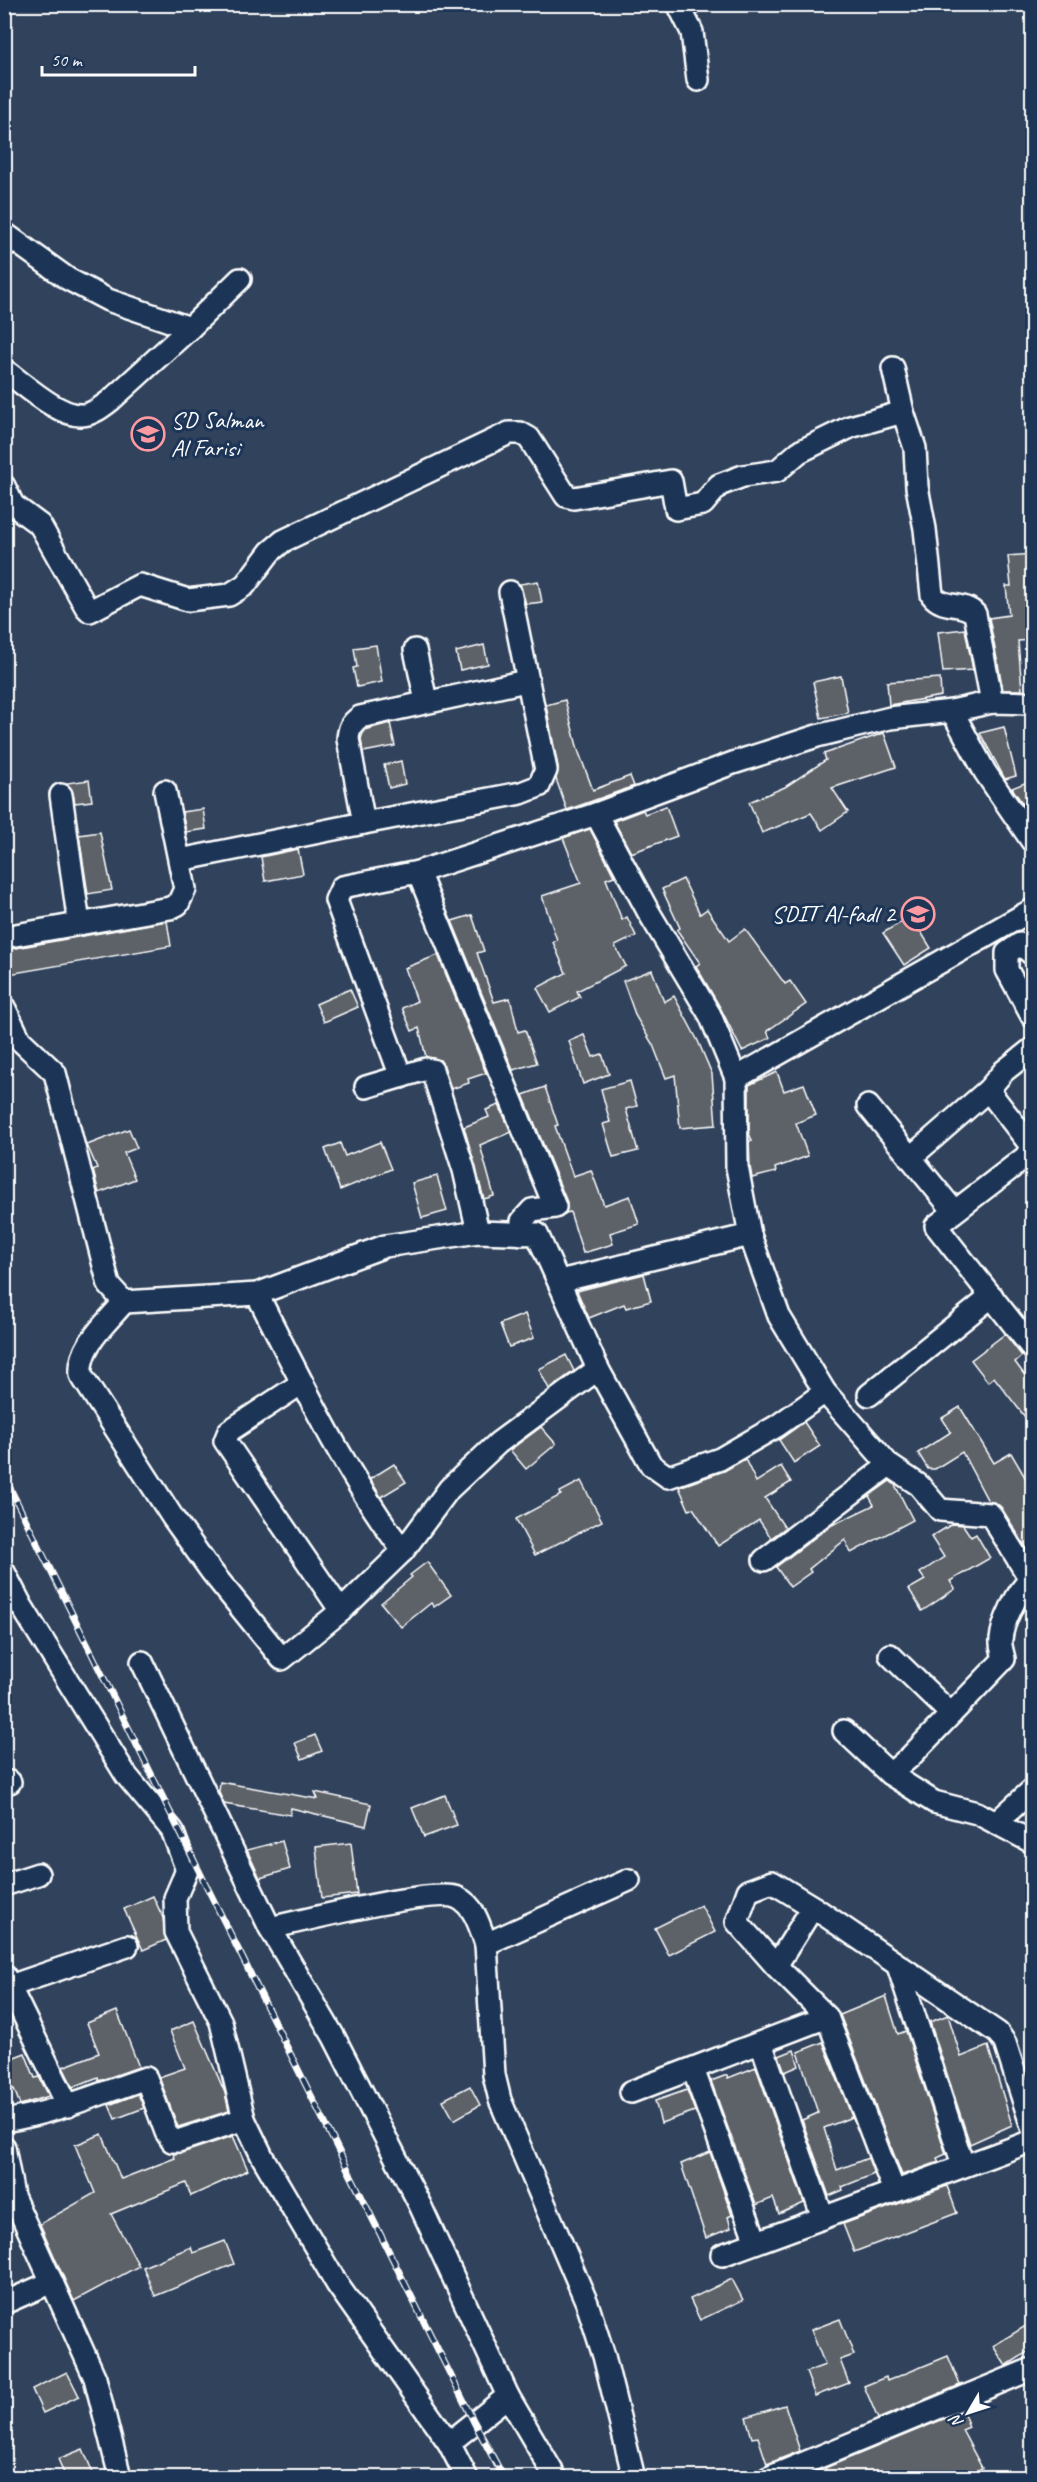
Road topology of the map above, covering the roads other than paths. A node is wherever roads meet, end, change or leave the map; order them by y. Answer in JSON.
{"nodes":[{"id":1,"x":678,"y":4,"type":"edge"},
{"id":2,"x":698,"y":80,"type":"dead end"},
{"id":3,"x":4,"y":233,"type":"edge"},
{"id":4,"x":240,"y":279,"type":"dead end"},
{"id":5,"x":190,"y":327,"type":"junction"},
{"id":6,"x":893,"y":368,"type":"dead end"},
{"id":7,"x":4,"y":370,"type":"edge"},
{"id":8,"x":903,"y":412,"type":"junction"},
{"id":9,"x":4,"y":486,"type":"edge"},
{"id":10,"x":510,"y":592,"type":"dead end"},
{"id":11,"x":414,"y":650,"type":"dead end"},
{"id":12,"x":526,"y":681,"type":"junction"},
{"id":13,"x":426,"y":701,"type":"junction"},
{"id":14,"x":992,"y":702,"type":"junction"},
{"id":15,"x":1032,"y":703,"type":"edge"},
{"id":16,"x":952,"y":711,"type":"junction"},
{"id":17,"x":165,"y":791,"type":"dead end"},
{"id":18,"x":61,"y":795,"type":"dead end"},
{"id":19,"x":596,"y":814,"type":"junction"},
{"id":20,"x":364,"y":823,"type":"junction"},
{"id":21,"x":1032,"y":841,"type":"edge"},
{"id":22,"x":180,"y":860,"type":"junction"},
{"id":23,"x":418,"y":872,"type":"junction"},
{"id":24,"x":1032,"y":910,"type":"edge"},
{"id":25,"x":79,"y":924,"type":"junction"},
{"id":26,"x":4,"y":937,"type":"edge"},
{"id":27,"x":1032,"y":954,"type":"edge"},
{"id":28,"x":4,"y":1007,"type":"edge"},
{"id":29,"x":1032,"y":1016,"type":"edge"},
{"id":30,"x":1032,"y":1048,"type":"edge"},
{"id":31,"x":401,"y":1077,"type":"junction"},
{"id":32,"x":736,"y":1078,"type":"junction"},
{"id":33,"x":366,"y":1087,"type":"dead end"},
{"id":34,"x":988,"y":1090,"type":"junction"},
{"id":35,"x":868,"y":1106,"type":"dead end"},
{"id":36,"x":1032,"y":1147,"type":"edge"},
{"id":37,"x":1032,"y":1152,"type":"edge"},
{"id":38,"x":910,"y":1158,"type":"junction"},
{"id":39,"x":954,"y":1211,"type":"junction"},
{"id":40,"x":478,"y":1232,"type":"junction"},
{"id":41,"x":522,"y":1234,"type":"junction"},
{"id":42,"x":750,"y":1235,"type":"junction"},
{"id":43,"x":560,"y":1281,"type":"junction"},
{"id":44,"x":249,"y":1295,"type":"junction"},
{"id":45,"x":992,"y":1296,"type":"junction"},
{"id":46,"x":124,"y":1302,"type":"junction"},
{"id":47,"x":258,"y":1326,"type":"dead end"},
{"id":48,"x":1032,"y":1348,"type":"edge"},
{"id":49,"x":598,"y":1369,"type":"junction"},
{"id":50,"x":302,"y":1383,"type":"junction"},
{"id":51,"x":825,"y":1392,"type":"junction"},
{"id":52,"x":869,"y":1395,"type":"dead end"},
{"id":53,"x":889,"y":1465,"type":"junction"},
{"id":54,"x":403,"y":1551,"type":"junction"},
{"id":55,"x":764,"y":1560,"type":"dead end"},
{"id":56,"x":4,"y":1572,"type":"edge"},
{"id":57,"x":1031,"y":1581,"type":"edge"},
{"id":58,"x":341,"y":1611,"type":"junction"},
{"id":59,"x":890,"y":1655,"type":"dead end"},
{"id":60,"x":142,"y":1662,"type":"dead end"},
{"id":61,"x":951,"y":1714,"type":"junction"},
{"id":62,"x":844,"y":1731,"type":"dead end"},
{"id":63,"x":890,"y":1774,"type":"junction"},
{"id":64,"x":1032,"y":1790,"type":"edge"},
{"id":65,"x":996,"y":1823,"type":"junction"},
{"id":66,"x":1032,"y":1842,"type":"edge"},
{"id":67,"x":38,"y":1874,"type":"dead end"},
{"id":68,"x":629,"y":1880,"type":"dead end"},
{"id":69,"x":4,"y":1885,"type":"edge"},
{"id":70,"x":813,"y":1907,"type":"junction"},
{"id":71,"x":270,"y":1928,"type":"junction"},
{"id":72,"x":486,"y":1944,"type":"junction"},
{"id":73,"x":128,"y":1946,"type":"dead end"},
{"id":74,"x":776,"y":1966,"type":"junction"},
{"id":75,"x":898,"y":1966,"type":"junction"},
{"id":76,"x":7,"y":1980,"type":"edge"},
{"id":77,"x":827,"y":2017,"type":"junction"},
{"id":78,"x":760,"y":2043,"type":"junction"},
{"id":79,"x":693,"y":2069,"type":"junction"},
{"id":80,"x":631,"y":2092,"type":"dead end"},
{"id":81,"x":68,"y":2106,"type":"junction"},
{"id":82,"x":1031,"y":2116,"type":"edge"},
{"id":83,"x":243,"y":2119,"type":"junction"},
{"id":84,"x":4,"y":2121,"type":"edge"},
{"id":85,"x":1032,"y":2141,"type":"edge"},
{"id":86,"x":4,"y":2147,"type":"edge"},
{"id":87,"x":963,"y":2165,"type":"junction"},
{"id":88,"x":894,"y":2191,"type":"junction"},
{"id":89,"x":823,"y":2218,"type":"junction"},
{"id":90,"x":756,"y":2242,"type":"junction"},
{"id":91,"x":722,"y":2255,"type":"dead end"},
{"id":92,"x":52,"y":2282,"type":"junction"},
{"id":93,"x":4,"y":2303,"type":"edge"},
{"id":94,"x":1032,"y":2368,"type":"edge"},
{"id":95,"x":508,"y":2396,"type":"junction"},
{"id":96,"x":449,"y":2443,"type":"junction"},
{"id":97,"x":118,"y":2478,"type":"edge"},
{"id":98,"x":467,"y":2478,"type":"edge"},
{"id":99,"x":556,"y":2478,"type":"edge"},
{"id":100,"x":634,"y":2478,"type":"edge"},
{"id":101,"x":768,"y":2478,"type":"edge"}],
"edges":[{"from":1,"to":2,"type":"street"},
{"from":3,"to":5,"type":"street"},
{"from":4,"to":5,"type":"street"},
{"from":5,"to":7,"type":"street"},
{"from":6,"to":8,"type":"street"},
{"from":8,"to":9,"type":"street"},
{"from":8,"to":14,"type":"street"},
{"from":10,"to":12,"type":"street"},
{"from":11,"to":13,"type":"street"},
{"from":12,"to":13,"type":"street"},
{"from":12,"to":20,"type":"street"},
{"from":13,"to":20,"type":"street"},
{"from":14,"to":15,"type":"street"},
{"from":14,"to":16,"type":"street"},
{"from":16,"to":19,"type":"street"},
{"from":16,"to":21,"type":"street"},
{"from":17,"to":22,"type":"street"},
{"from":18,"to":25,"type":"street"},
{"from":19,"to":23,"type":"street"},
{"from":19,"to":32,"type":"street"},
{"from":20,"to":22,"type":"street"},
{"from":22,"to":25,"type":"street"},
{"from":23,"to":31,"type":"street"},
{"from":23,"to":41,"type":"street"},
{"from":24,"to":32,"type":"street"},
{"from":25,"to":26,"type":"street"},
{"from":27,"to":29,"type":"street"},
{"from":28,"to":46,"type":"street"},
{"from":30,"to":34,"type":"street"},
{"from":31,"to":33,"type":"street"},
{"from":31,"to":40,"type":"street"},
{"from":32,"to":42,"type":"street"},
{"from":34,"to":36,"type":"street"},
{"from":34,"to":38,"type":"street"},
{"from":35,"to":38,"type":"street"},
{"from":37,"to":39,"type":"street"},
{"from":38,"to":39,"type":"street"},
{"from":39,"to":45,"type":"street"},
{"from":40,"to":41,"type":"street"},
{"from":40,"to":44,"type":"street"},
{"from":41,"to":43,"type":"street"},
{"from":42,"to":43,"type":"street"},
{"from":42,"to":51,"type":"street"},
{"from":43,"to":49,"type":"street"},
{"from":44,"to":46,"type":"street"},
{"from":44,"to":47,"type":"street"},
{"from":44,"to":50,"type":"street"},
{"from":45,"to":48,"type":"street"},
{"from":45,"to":52,"type":"street"},
{"from":46,"to":58,"type":"street"},
{"from":49,"to":51,"type":"street"},
{"from":49,"to":54,"type":"street"},
{"from":50,"to":54,"type":"street"},
{"from":50,"to":58,"type":"street"},
{"from":51,"to":53,"type":"street"},
{"from":53,"to":55,"type":"street"},
{"from":53,"to":57,"type":"street"},
{"from":54,"to":58,"type":"street"},
{"from":56,"to":83,"type":"street"},
{"from":57,"to":61,"type":"street"},
{"from":59,"to":61,"type":"street"},
{"from":60,"to":71,"type":"street"},
{"from":61,"to":63,"type":"street"},
{"from":62,"to":63,"type":"street"},
{"from":63,"to":65,"type":"street"},
{"from":64,"to":65,"type":"street"},
{"from":65,"to":66,"type":"street"},
{"from":67,"to":69,"type":"street"},
{"from":68,"to":72,"type":"street"},
{"from":70,"to":74,"type":"street"},
{"from":70,"to":74,"type":"street"},
{"from":70,"to":75,"type":"street"},
{"from":71,"to":72,"type":"street"},
{"from":71,"to":95,"type":"street"},
{"from":72,"to":100,"type":"street"},
{"from":73,"to":76,"type":"street"},
{"from":74,"to":77,"type":"street"},
{"from":75,"to":82,"type":"street"},
{"from":75,"to":87,"type":"street"},
{"from":76,"to":81,"type":"street"},
{"from":77,"to":78,"type":"street"},
{"from":77,"to":88,"type":"street"},
{"from":78,"to":79,"type":"street"},
{"from":78,"to":89,"type":"street"},
{"from":79,"to":80,"type":"street"},
{"from":79,"to":90,"type":"street"},
{"from":81,"to":83,"type":"street"},
{"from":81,"to":84,"type":"street"},
{"from":83,"to":96,"type":"street"},
{"from":85,"to":87,"type":"street"},
{"from":86,"to":92,"type":"street"},
{"from":87,"to":88,"type":"street"},
{"from":88,"to":89,"type":"street"},
{"from":89,"to":90,"type":"street"},
{"from":90,"to":91,"type":"street"},
{"from":92,"to":93,"type":"street"},
{"from":92,"to":97,"type":"street"},
{"from":94,"to":101,"type":"street"},
{"from":95,"to":96,"type":"street"},
{"from":95,"to":99,"type":"street"},
{"from":96,"to":98,"type":"street"}]}
